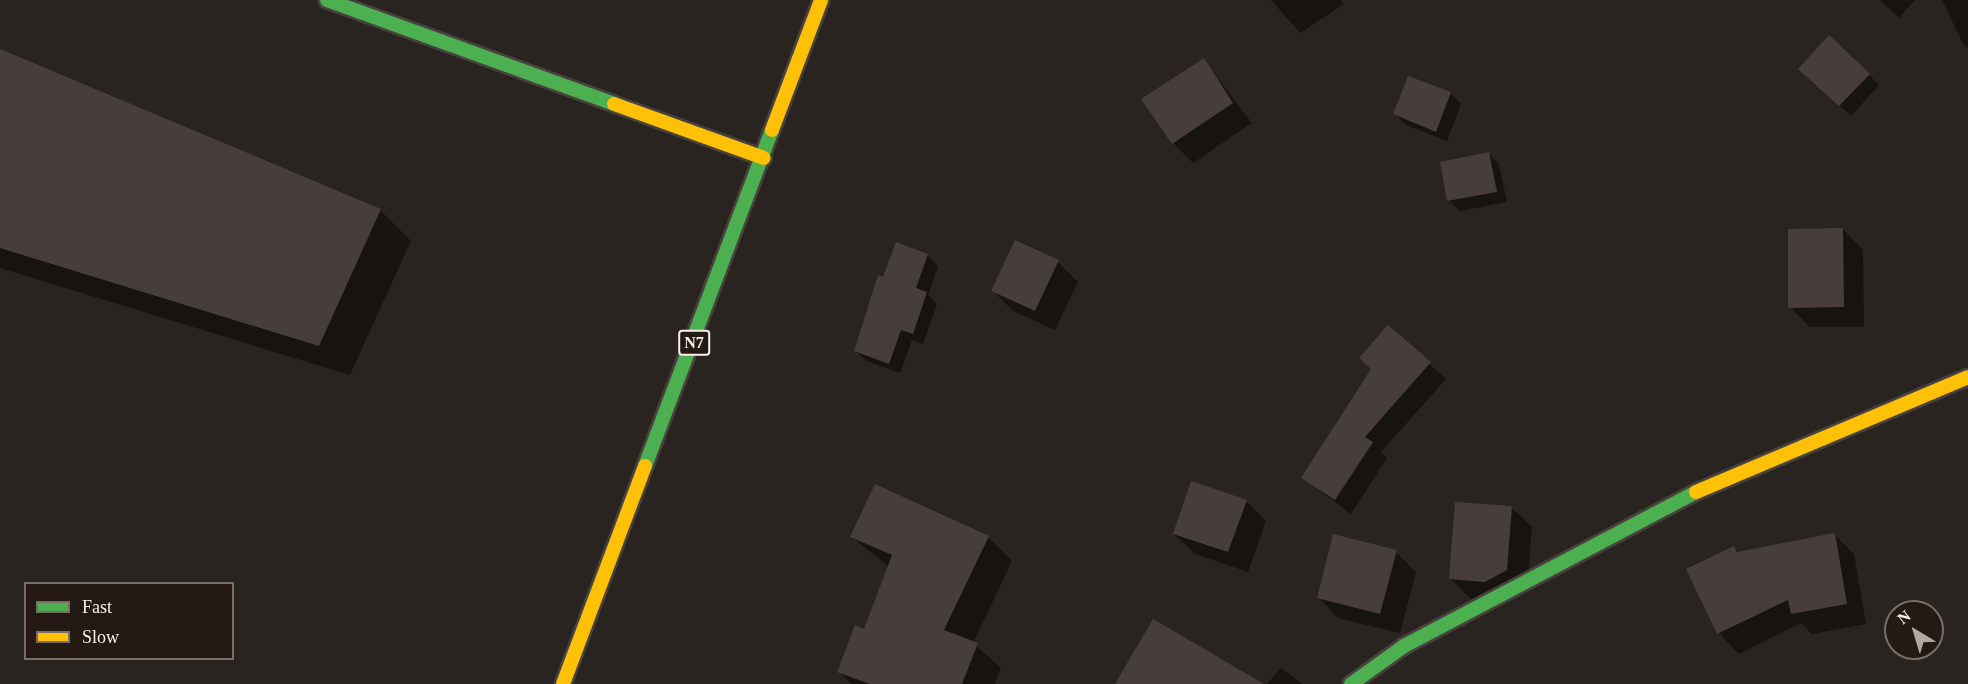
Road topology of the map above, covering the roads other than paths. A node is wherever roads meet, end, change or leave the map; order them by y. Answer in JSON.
{"nodes":[{"id":1,"x":327,"y":0,"type":"edge"},
{"id":2,"x":821,"y":0,"type":"edge"},
{"id":3,"x":764,"y":159,"type":"junction"},
{"id":4,"x":1968,"y":377,"type":"edge"},
{"id":5,"x":563,"y":684,"type":"edge"},
{"id":6,"x":1351,"y":684,"type":"edge"}],
"edges":[{"from":1,"to":3,"type":"main road"},
{"from":2,"to":3,"type":"main road","number":"N7"},
{"from":3,"to":5,"type":"main road","number":"N7"},
{"from":4,"to":6,"type":"main road"}]}
